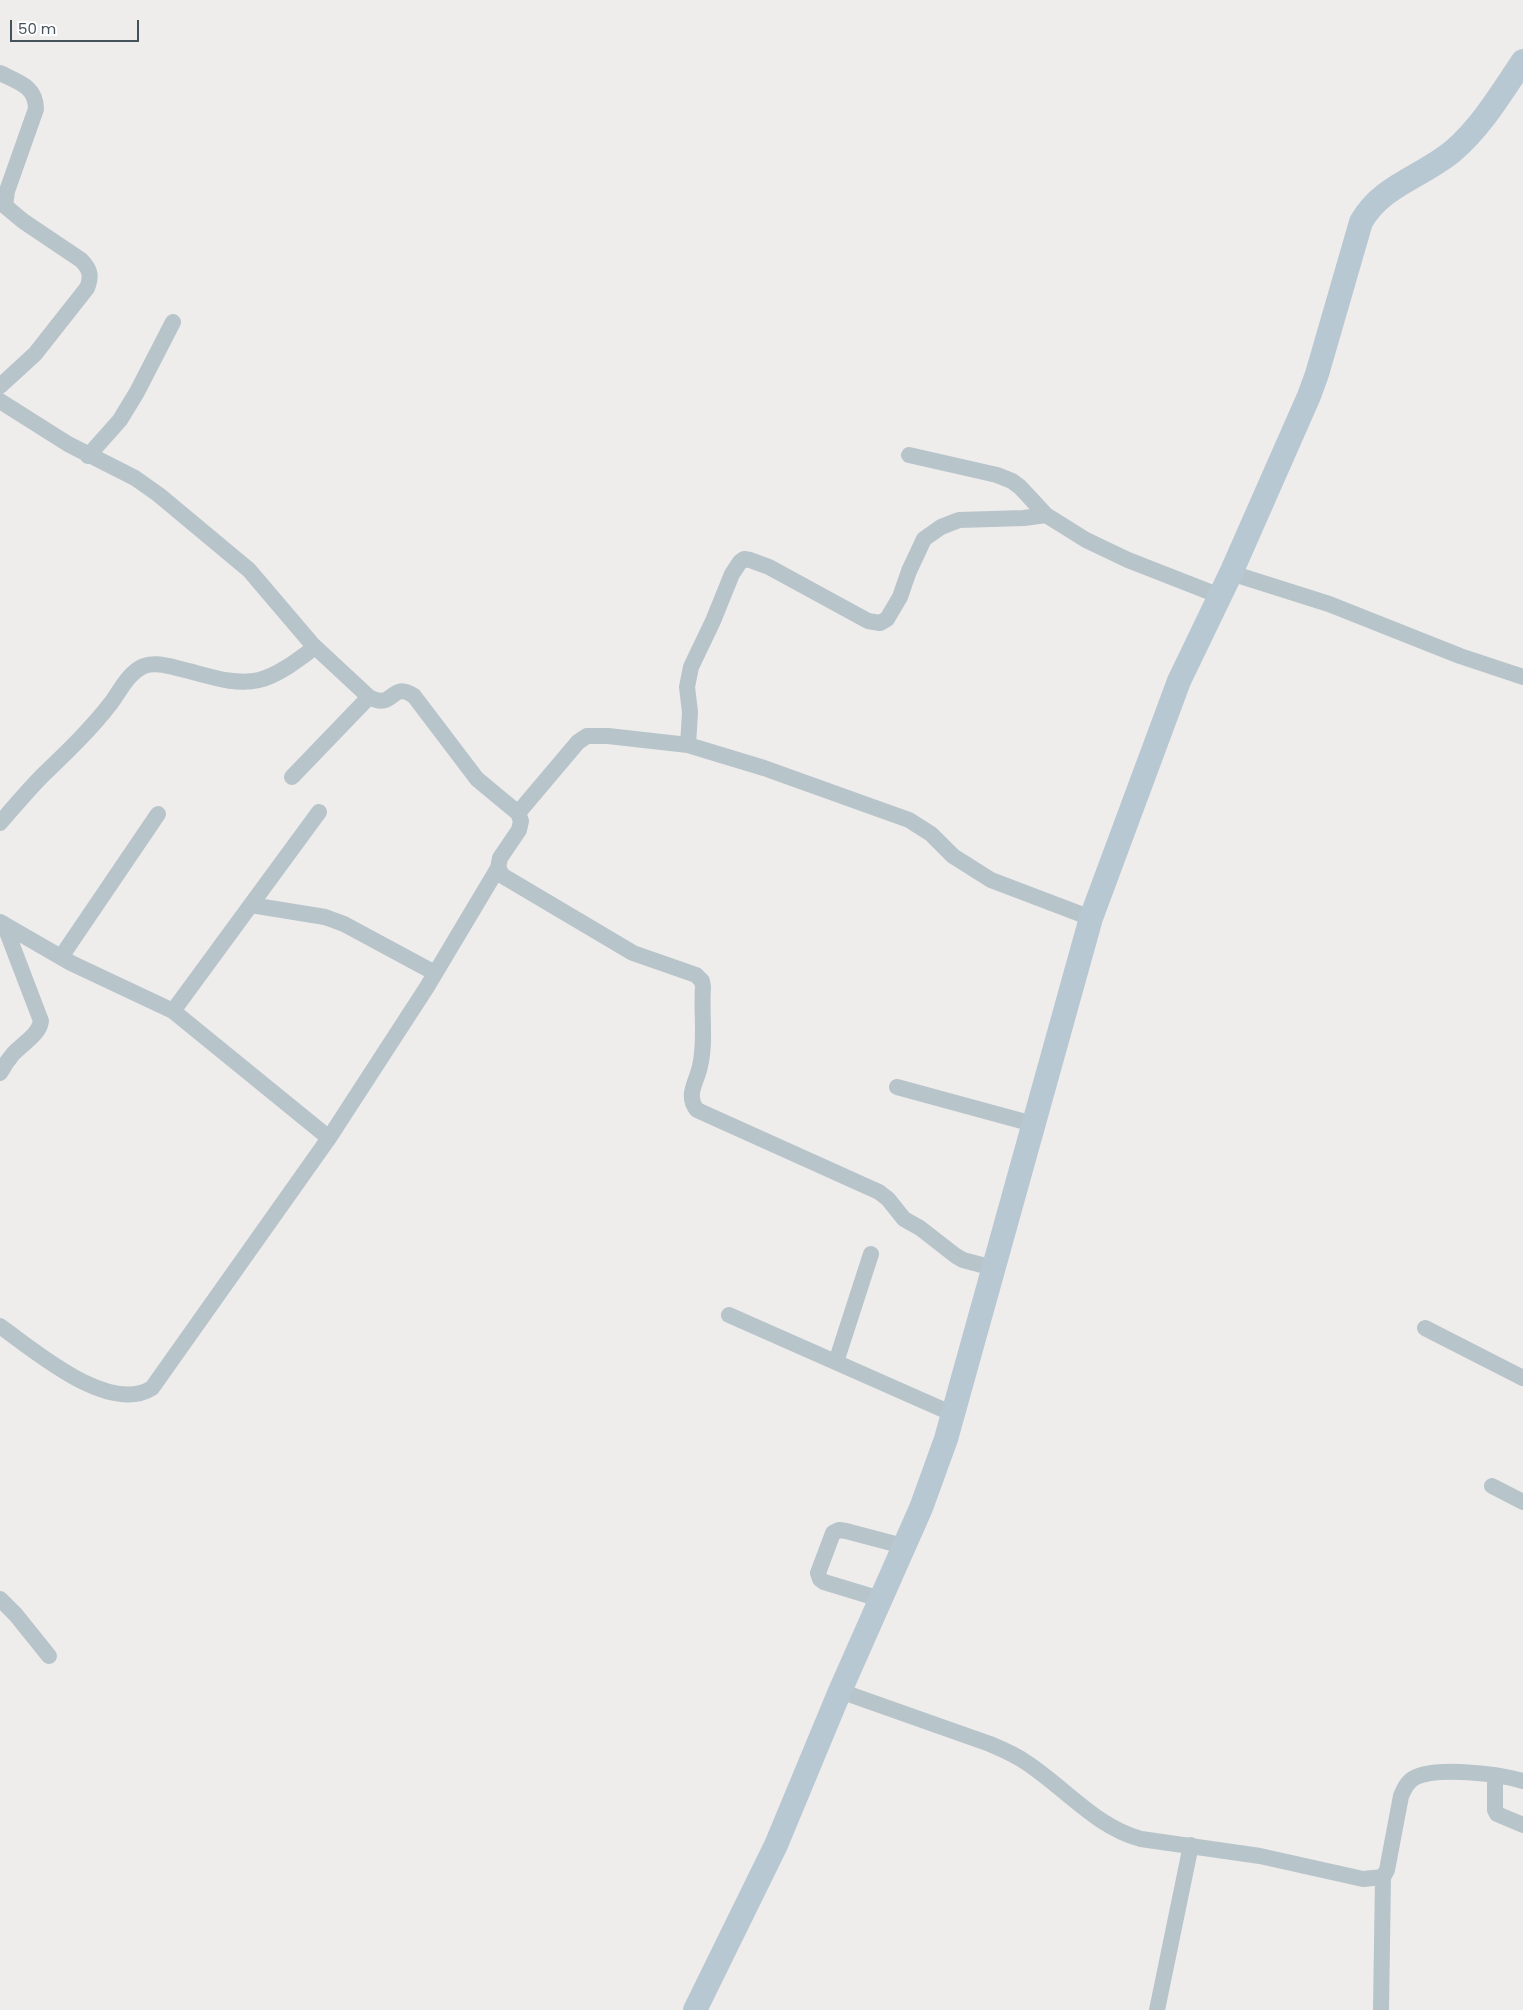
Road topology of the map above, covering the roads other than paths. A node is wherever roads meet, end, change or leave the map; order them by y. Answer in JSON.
{"nodes":[{"id":1,"x":1523,"y":61,"type":"edge"},
{"id":2,"x":0,"y":73,"type":"edge"},
{"id":3,"x":2,"y":209,"type":"edge"},
{"id":4,"x":173,"y":322,"type":"dead end"},
{"id":5,"x":0,"y":386,"type":"edge"},
{"id":6,"x":0,"y":401,"type":"edge"},
{"id":7,"x":909,"y":455,"type":"dead end"},
{"id":8,"x":88,"y":456,"type":"junction"},
{"id":9,"x":1046,"y":515,"type":"junction"},
{"id":10,"x":1230,"y":573,"type":"junction"},
{"id":11,"x":1220,"y":596,"type":"junction"},
{"id":12,"x":315,"y":647,"type":"junction"},
{"id":13,"x":1523,"y":677,"type":"edge"},
{"id":14,"x":369,"y":697,"type":"junction"},
{"id":15,"x":688,"y":745,"type":"junction"},
{"id":16,"x":292,"y":777,"type":"dead end"},
{"id":17,"x":319,"y":812,"type":"dead end"},
{"id":18,"x":518,"y":813,"type":"junction"},
{"id":19,"x":158,"y":814,"type":"dead end"},
{"id":20,"x":0,"y":823,"type":"edge"},
{"id":21,"x":498,"y":868,"type":"junction"},
{"id":22,"x":251,"y":905,"type":"junction"},
{"id":23,"x":1091,"y":918,"type":"junction"},
{"id":24,"x":2,"y":923,"type":"edge"},
{"id":25,"x":61,"y":957,"type":"junction"},
{"id":26,"x":435,"y":973,"type":"junction"},
{"id":27,"x":174,"y":1011,"type":"junction"},
{"id":28,"x":0,"y":1073,"type":"edge"},
{"id":29,"x":897,"y":1087,"type":"dead end"},
{"id":30,"x":1033,"y":1124,"type":"junction"},
{"id":31,"x":329,"y":1138,"type":"junction"},
{"id":32,"x":871,"y":1254,"type":"dead end"},
{"id":33,"x":993,"y":1268,"type":"junction"},
{"id":34,"x":729,"y":1316,"type":"dead end"},
{"id":35,"x":0,"y":1326,"type":"edge"},
{"id":36,"x":1424,"y":1328,"type":"dead end"},
{"id":37,"x":836,"y":1362,"type":"junction"},
{"id":38,"x":1523,"y":1378,"type":"edge"},
{"id":39,"x":953,"y":1414,"type":"junction"},
{"id":40,"x":1492,"y":1486,"type":"dead end"},
{"id":41,"x":1523,"y":1502,"type":"edge"},
{"id":42,"x":903,"y":1546,"type":"junction"},
{"id":43,"x":0,"y":1599,"type":"edge"},
{"id":44,"x":880,"y":1599,"type":"junction"},
{"id":45,"x":50,"y":1656,"type":"dead end"},
{"id":46,"x":840,"y":1691,"type":"junction"},
{"id":47,"x":1495,"y":1776,"type":"junction"},
{"id":48,"x":1523,"y":1781,"type":"edge"},
{"id":49,"x":1523,"y":1825,"type":"edge"},
{"id":50,"x":1191,"y":1845,"type":"junction"},
{"id":51,"x":1383,"y":1877,"type":"junction"},
{"id":52,"x":695,"y":2010,"type":"edge"},
{"id":53,"x":1157,"y":2010,"type":"edge"},
{"id":54,"x":1381,"y":2010,"type":"edge"}],
"edges":[{"from":1,"to":10,"type":"street"},
{"from":2,"to":3,"type":"street"},
{"from":3,"to":5,"type":"street"},
{"from":4,"to":8,"type":"street"},
{"from":6,"to":8,"type":"street"},
{"from":7,"to":9,"type":"street"},
{"from":8,"to":12,"type":"street"},
{"from":9,"to":11,"type":"street"},
{"from":9,"to":15,"type":"street"},
{"from":10,"to":11,"type":"street"},
{"from":10,"to":13,"type":"street"},
{"from":11,"to":23,"type":"street"},
{"from":12,"to":14,"type":"street"},
{"from":12,"to":20,"type":"street"},
{"from":14,"to":16,"type":"street"},
{"from":14,"to":18,"type":"street"},
{"from":15,"to":18,"type":"street"},
{"from":15,"to":23,"type":"street"},
{"from":17,"to":22,"type":"street"},
{"from":18,"to":21,"type":"street"},
{"from":19,"to":25,"type":"street"},
{"from":21,"to":26,"type":"street"},
{"from":21,"to":33,"type":"street"},
{"from":22,"to":26,"type":"street"},
{"from":22,"to":27,"type":"street"},
{"from":23,"to":30,"type":"street"},
{"from":24,"to":25,"type":"street"},
{"from":24,"to":28,"type":"street"},
{"from":25,"to":27,"type":"street"},
{"from":26,"to":31,"type":"street"},
{"from":27,"to":31,"type":"street"},
{"from":29,"to":30,"type":"street"},
{"from":30,"to":33,"type":"street"},
{"from":31,"to":35,"type":"street"},
{"from":32,"to":37,"type":"street"},
{"from":33,"to":39,"type":"street"},
{"from":34,"to":37,"type":"street"},
{"from":36,"to":38,"type":"street"},
{"from":37,"to":39,"type":"street"},
{"from":39,"to":42,"type":"street"},
{"from":40,"to":41,"type":"street"},
{"from":42,"to":44,"type":"street"},
{"from":42,"to":44,"type":"street"},
{"from":43,"to":45,"type":"street"},
{"from":44,"to":46,"type":"street"},
{"from":46,"to":50,"type":"street"},
{"from":46,"to":52,"type":"street"},
{"from":47,"to":48,"type":"street"},
{"from":47,"to":49,"type":"street"},
{"from":47,"to":51,"type":"street"},
{"from":50,"to":51,"type":"street"},
{"from":50,"to":53,"type":"street"},
{"from":51,"to":54,"type":"street"}]}
